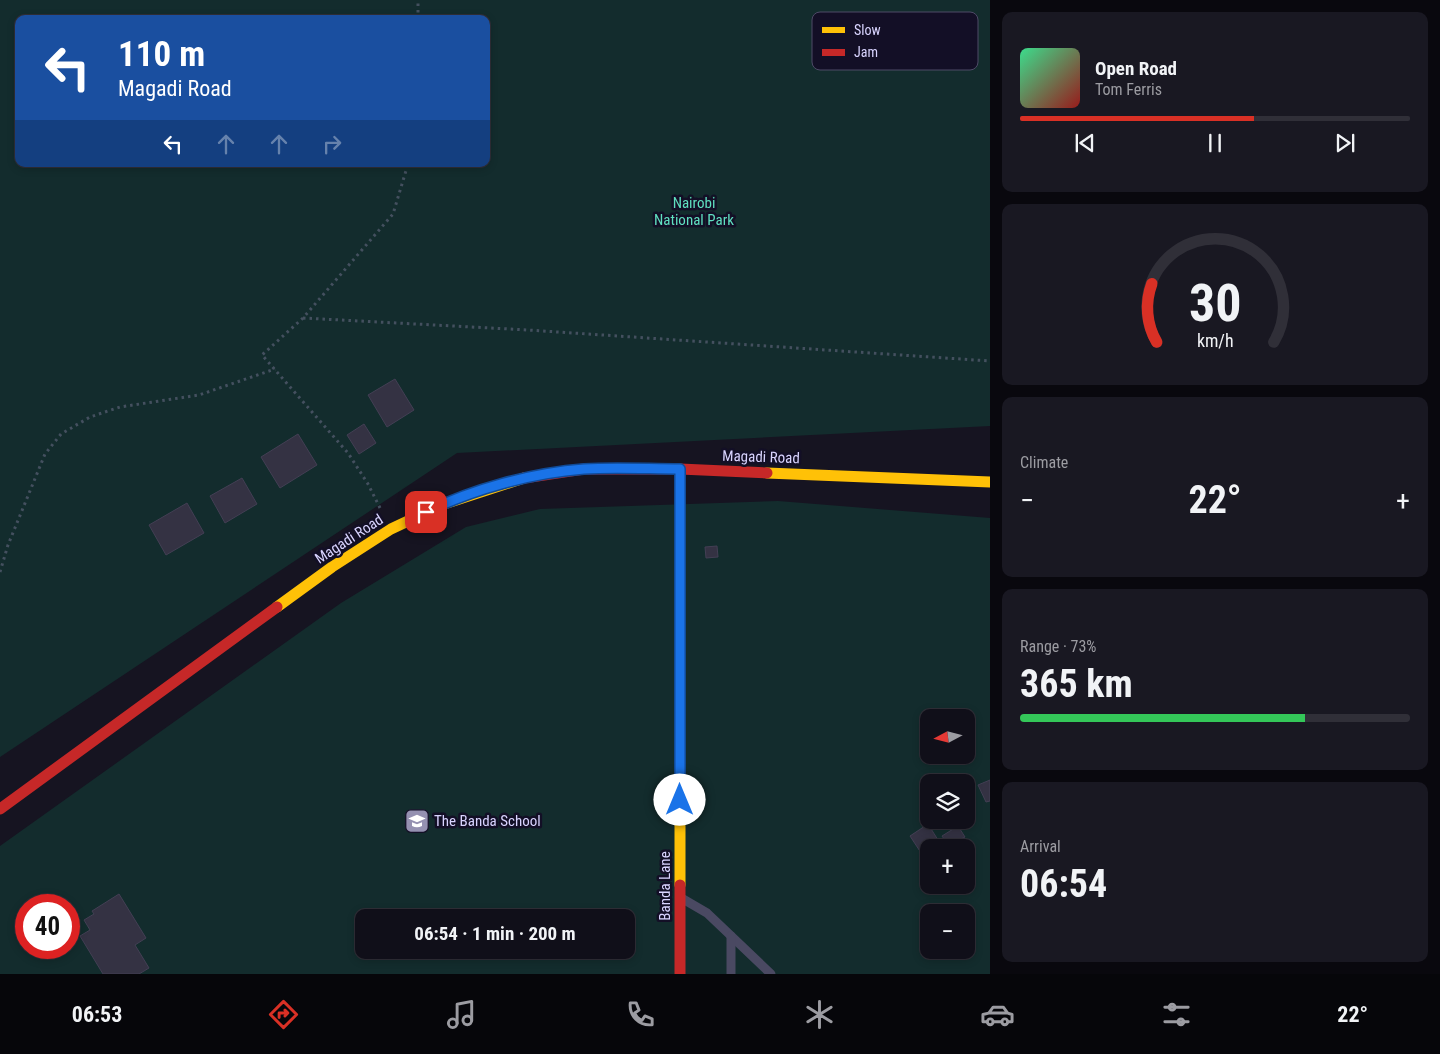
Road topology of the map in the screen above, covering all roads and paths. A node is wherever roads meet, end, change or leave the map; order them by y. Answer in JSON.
{"nodes":[{"id":1,"x":418,"y":0,"type":"edge"},
{"id":2,"x":418,"y":15,"type":"edge"},
{"id":3,"x":407,"y":167,"type":"edge"},
{"id":4,"x":304,"y":318,"type":"junction"},
{"id":5,"x":990,"y":361,"type":"edge"},
{"id":6,"x":275,"y":369,"type":"junction"},
{"id":7,"x":680,"y":469,"type":"junction"},
{"id":8,"x":990,"y":482,"type":"edge"},
{"id":9,"x":391,"y":529,"type":"junction"},
{"id":10,"x":0,"y":572,"type":"edge"},
{"id":11,"x":0,"y":809,"type":"edge"},
{"id":12,"x":680,"y":898,"type":"junction"},
{"id":13,"x":731,"y":936,"type":"junction"},
{"id":14,"x":680,"y":974,"type":"edge"},
{"id":15,"x":731,"y":974,"type":"edge"},
{"id":16,"x":771,"y":974,"type":"edge"}],
"edges":[{"from":1,"to":2,"type":"path"},
{"from":3,"to":4,"type":"path"},
{"from":4,"to":5,"type":"path"},
{"from":4,"to":6,"type":"path"},
{"from":6,"to":9,"type":"path"},
{"from":6,"to":10,"type":"path"},
{"from":7,"to":8,"type":"main road","name":"Magadi Road"},
{"from":7,"to":9,"type":"main road","name":"Magadi Road"},
{"from":7,"to":12,"type":"main road","name":"Banda Lane"},
{"from":9,"to":11,"type":"main road","name":"Magadi Road"},
{"from":12,"to":13,"type":"lane"},
{"from":12,"to":14,"type":"main road","name":"Banda Lane"},
{"from":13,"to":15,"type":"lane"},
{"from":13,"to":16,"type":"lane"}]}
